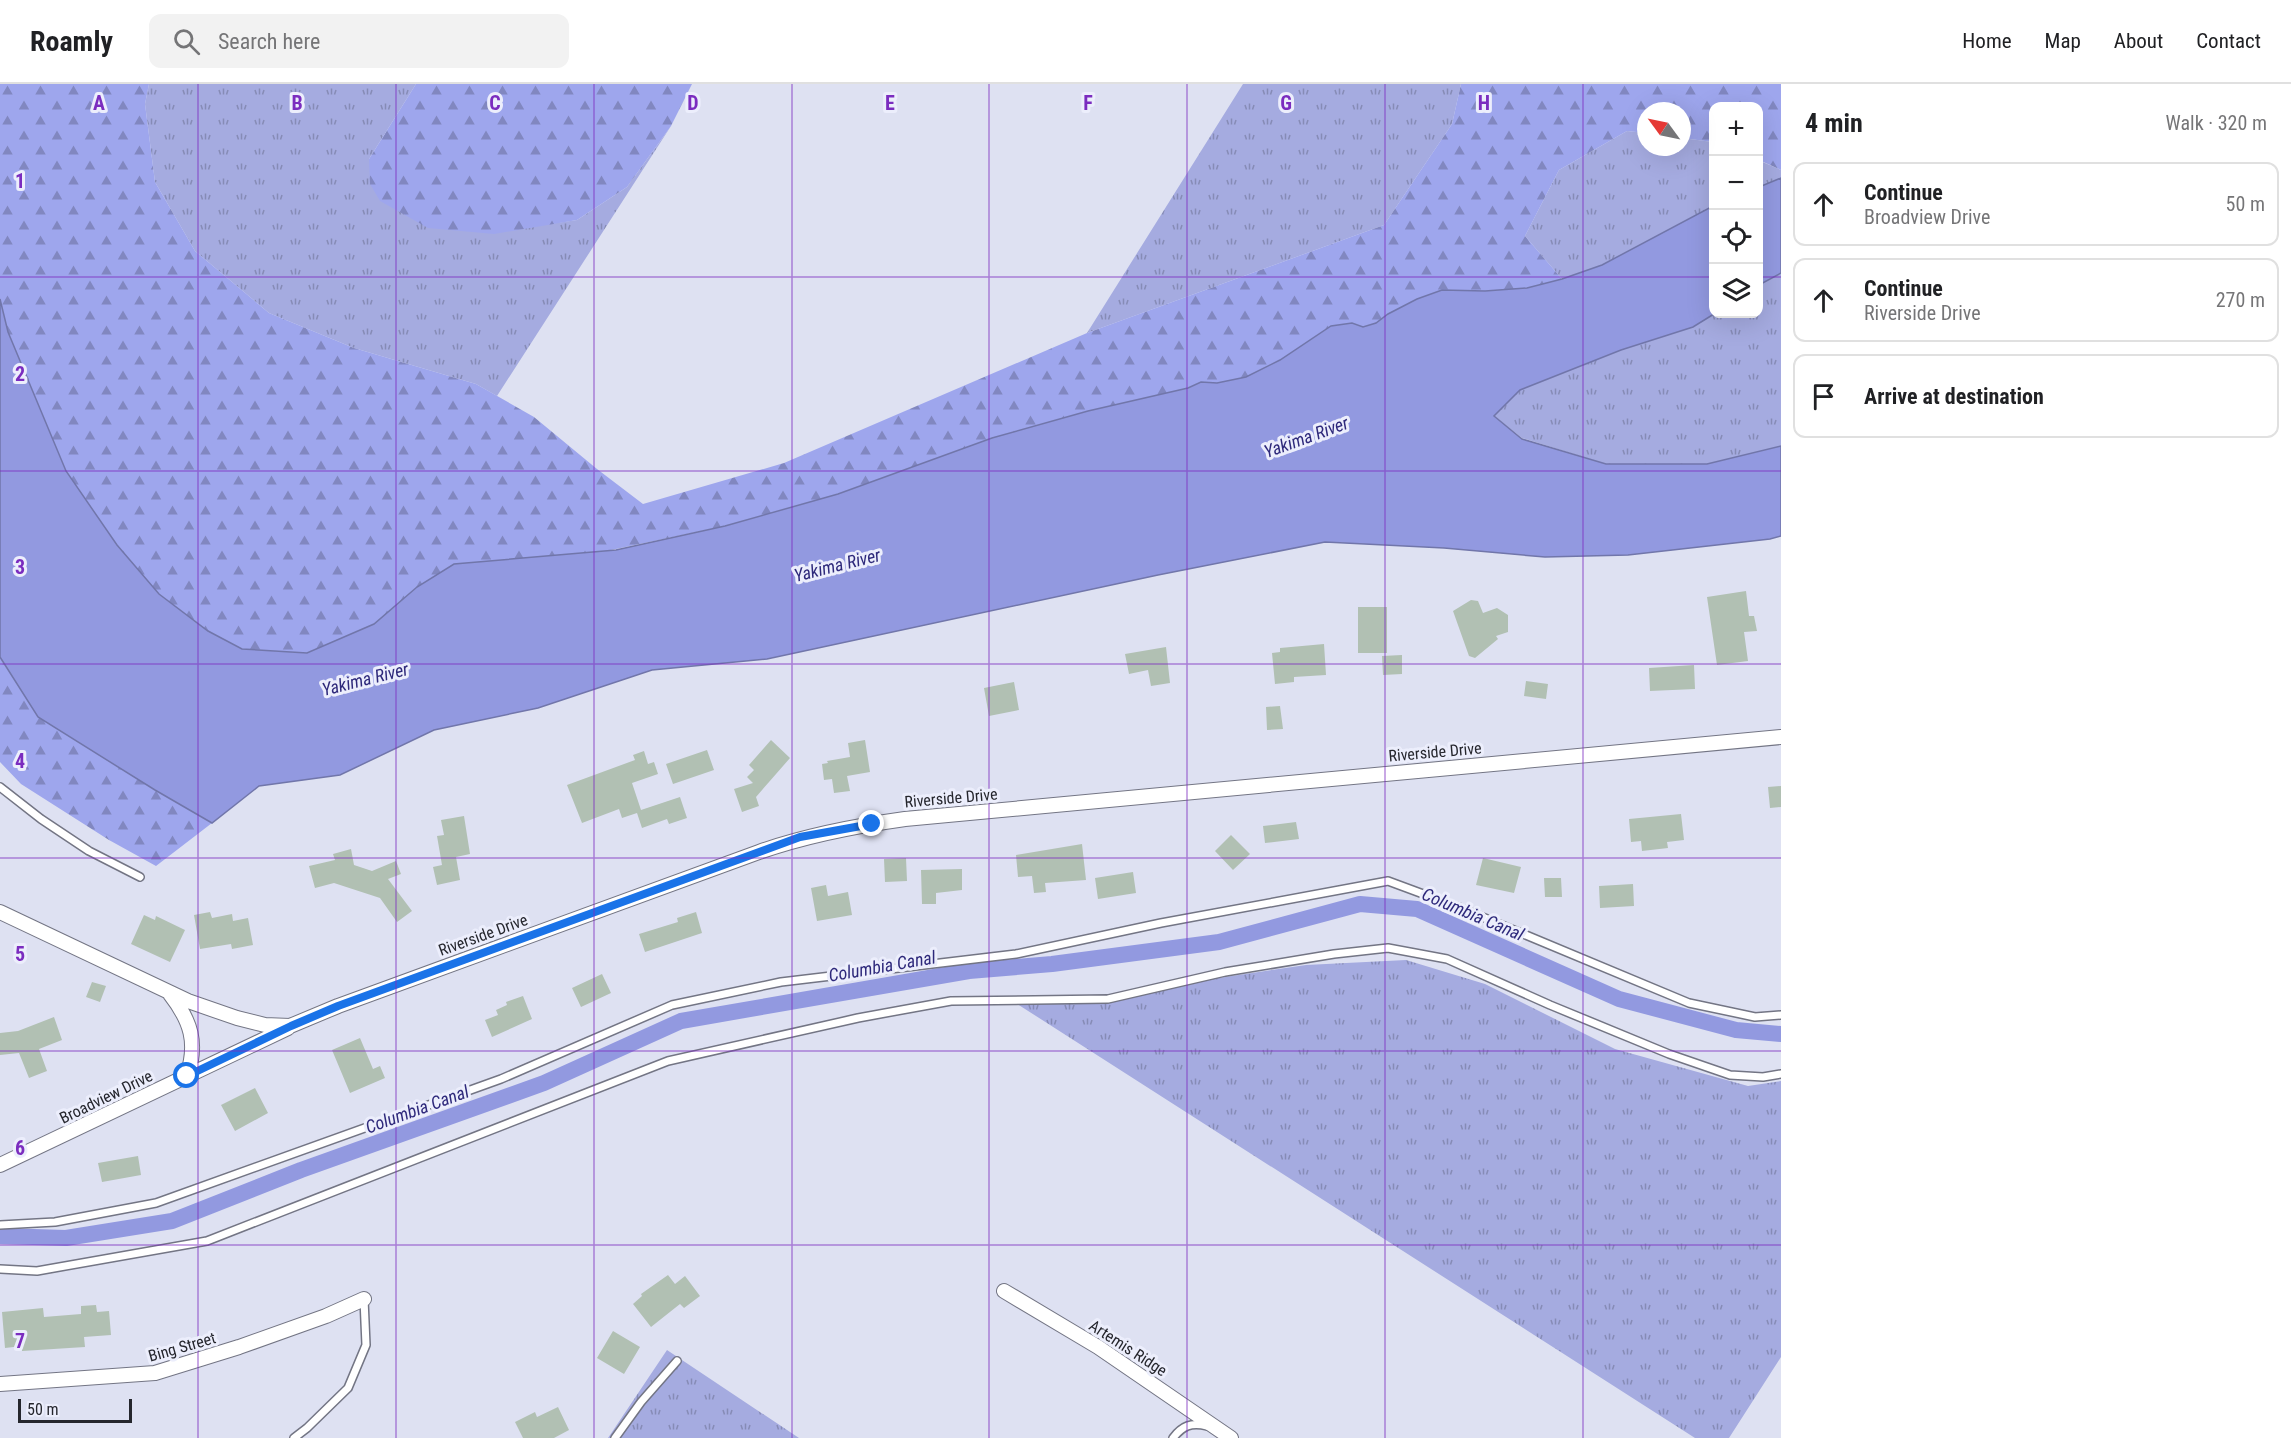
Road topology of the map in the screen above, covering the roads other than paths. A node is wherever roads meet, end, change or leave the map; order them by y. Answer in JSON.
{"nodes":[{"id":1,"x":1781,"y":737,"type":"edge"},
{"id":2,"x":0,"y":787,"type":"edge"},
{"id":3,"x":140,"y":877,"type":"dead end"},
{"id":4,"x":0,"y":912,"type":"edge"},
{"id":5,"x":169,"y":993,"type":"junction"},
{"id":6,"x":1781,"y":1015,"type":"edge"},
{"id":7,"x":291,"y":1026,"type":"junction"},
{"id":8,"x":1781,"y":1074,"type":"edge"},
{"id":9,"x":187,"y":1076,"type":"junction"},
{"id":10,"x":0,"y":1165,"type":"edge"},
{"id":11,"x":0,"y":1225,"type":"edge"},
{"id":12,"x":0,"y":1269,"type":"edge"},
{"id":13,"x":1004,"y":1291,"type":"dead end"},
{"id":14,"x":364,"y":1299,"type":"joint"},
{"id":15,"x":676,"y":1361,"type":"dead end"},
{"id":16,"x":0,"y":1384,"type":"edge"},
{"id":17,"x":1215,"y":1428,"type":"junction"},
{"id":18,"x":294,"y":1438,"type":"edge"},
{"id":19,"x":615,"y":1438,"type":"edge"},
{"id":20,"x":1173,"y":1438,"type":"edge"},
{"id":21,"x":1231,"y":1438,"type":"edge"}],
"edges":[{"from":1,"to":7,"type":"street","name":"Riverside Drive"},
{"from":2,"to":3,"type":"lane"},
{"from":4,"to":5,"type":"street","name":"Riverside Drive"},
{"from":5,"to":7,"type":"street","name":"Riverside Drive"},
{"from":5,"to":9,"type":"street"},
{"from":6,"to":11,"type":"lane"},
{"from":7,"to":9,"type":"street","name":"Broadview Drive"},
{"from":8,"to":12,"type":"lane"},
{"from":9,"to":10,"type":"street","name":"Broadview Drive"},
{"from":13,"to":17,"type":"street","name":"Artemis Ridge"},
{"from":14,"to":16,"type":"street","name":"Bing Street"},
{"from":14,"to":18,"type":"lane"},
{"from":15,"to":19,"type":"lane"},
{"from":17,"to":20,"type":"lane"},
{"from":17,"to":21,"type":"street","name":"Artemis Ridge"}]}
